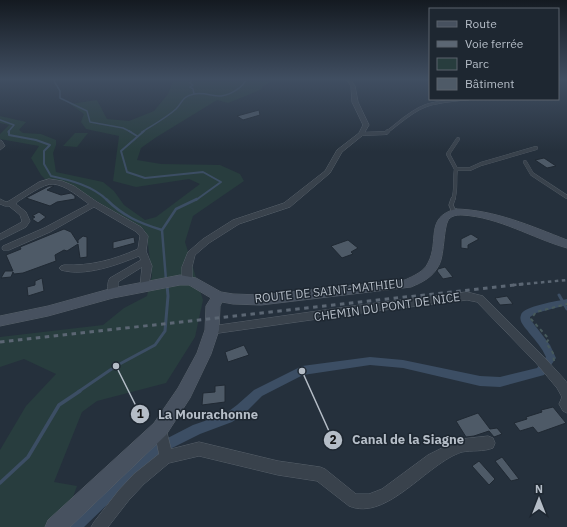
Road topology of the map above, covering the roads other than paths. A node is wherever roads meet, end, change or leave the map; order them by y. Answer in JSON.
{"nodes":[{"id":1,"x":356,"y":104,"type":"edge"},
{"id":2,"x":433,"y":104,"type":"edge"},
{"id":3,"x":361,"y":134,"type":"junction"},
{"id":4,"x":458,"y":139,"type":"dead end"},
{"id":5,"x":0,"y":142,"type":"edge"},
{"id":6,"x":0,"y":148,"type":"edge"},
{"id":7,"x":536,"y":148,"type":"dead end"},
{"id":8,"x":525,"y":162,"type":"dead end"},
{"id":9,"x":456,"y":170,"type":"junction"},
{"id":10,"x":567,"y":197,"type":"edge"},
{"id":11,"x":0,"y":201,"type":"edge"},
{"id":12,"x":12,"y":203,"type":"junction"},
{"id":13,"x":94,"y":204,"type":"junction"},
{"id":14,"x":454,"y":212,"type":"junction"},
{"id":15,"x":0,"y":237,"type":"edge"},
{"id":16,"x":567,"y":244,"type":"edge"},
{"id":17,"x":6,"y":248,"type":"dead end"},
{"id":18,"x":142,"y":251,"type":"junction"},
{"id":19,"x":145,"y":262,"type":"junction"},
{"id":20,"x":64,"y":268,"type":"dead end"},
{"id":21,"x":184,"y":280,"type":"junction"},
{"id":22,"x":151,"y":285,"type":"junction"},
{"id":23,"x":113,"y":293,"type":"junction"},
{"id":24,"x":218,"y":296,"type":"junction"},
{"id":25,"x":0,"y":321,"type":"edge"},
{"id":26,"x":212,"y":330,"type":"junction"},
{"id":27,"x":567,"y":395,"type":"edge"},
{"id":28,"x":567,"y":399,"type":"edge"},
{"id":29,"x":567,"y":407,"type":"edge"},
{"id":30,"x":488,"y":443,"type":"dead end"},
{"id":31,"x":163,"y":445,"type":"junction"},
{"id":32,"x":55,"y":527,"type":"edge"},
{"id":33,"x":99,"y":527,"type":"edge"}],
"edges":[{"from":1,"to":3,"type":"street"},
{"from":2,"to":3,"type":"lane"},
{"from":3,"to":21,"type":"street"},
{"from":4,"to":9,"type":"lane"},
{"from":5,"to":6,"type":"street"},
{"from":7,"to":9,"type":"lane"},
{"from":8,"to":10,"type":"lane"},
{"from":9,"to":14,"type":"lane"},
{"from":11,"to":12,"type":"street"},
{"from":12,"to":13,"type":"street"},
{"from":12,"to":15,"type":"street"},
{"from":13,"to":17,"type":"street"},
{"from":13,"to":18,"type":"street"},
{"from":14,"to":16,"type":"street"},
{"from":14,"to":24,"type":"street","name":"ROUTE DE SAINT-MATHIEU"},
{"from":18,"to":19,"type":"street"},
{"from":18,"to":20,"type":"street"},
{"from":19,"to":22,"type":"street"},
{"from":19,"to":23,"type":"street"},
{"from":21,"to":22,"type":"street"},
{"from":21,"to":24,"type":"street","name":"ROUTE DE SAINT-MATHIEU"},
{"from":22,"to":23,"type":"street"},
{"from":23,"to":25,"type":"street"},
{"from":24,"to":26,"type":"street"},
{"from":26,"to":27,"type":"street","name":"CHEMIN DU PONT DE NICE"},
{"from":26,"to":31,"type":"street"},
{"from":28,"to":29,"type":"street"},
{"from":30,"to":31,"type":"street"},
{"from":31,"to":32,"type":"street"},
{"from":31,"to":33,"type":"street"}]}
